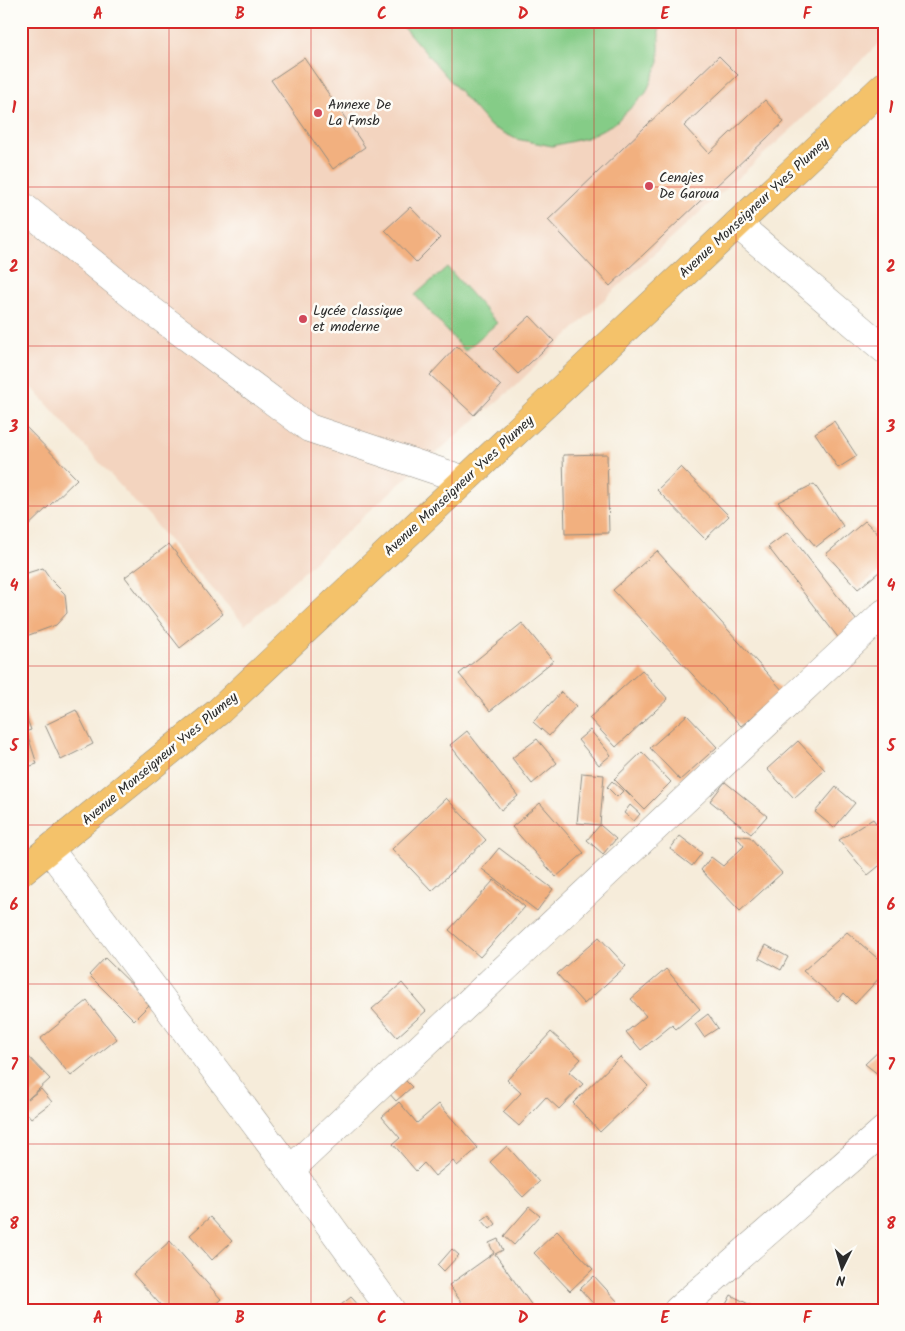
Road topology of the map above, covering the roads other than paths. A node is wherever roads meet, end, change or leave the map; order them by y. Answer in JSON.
{"nodes":[{"id":1,"x":884,"y":86,"type":"edge"},
{"id":2,"x":21,"y":205,"type":"edge"},
{"id":3,"x":737,"y":224,"type":"junction"},
{"id":4,"x":884,"y":349,"type":"edge"},
{"id":5,"x":466,"y":480,"type":"junction"},
{"id":6,"x":884,"y":614,"type":"edge"},
{"id":7,"x":50,"y":850,"type":"junction"},
{"id":8,"x":21,"y":872,"type":"edge"},
{"id":9,"x":884,"y":1130,"type":"edge"},
{"id":10,"x":290,"y":1170,"type":"junction"},
{"id":11,"x":390,"y":1310,"type":"edge"},
{"id":12,"x":678,"y":1310,"type":"edge"}],
"edges":[{"from":1,"to":3,"type":"main road","name":"Avenue Monseigneur Yves Plumey"},
{"from":2,"to":5,"type":"street"},
{"from":3,"to":4,"type":"street"},
{"from":3,"to":5,"type":"main road","name":"Avenue Monseigneur Yves Plumey"},
{"from":5,"to":7,"type":"main road","name":"Avenue Monseigneur Yves Plumey"},
{"from":6,"to":10,"type":"street"},
{"from":7,"to":8,"type":"main road","name":"Avenue Monseigneur Yves Plumey"},
{"from":7,"to":10,"type":"street"},
{"from":9,"to":12,"type":"street"},
{"from":10,"to":11,"type":"street"}]}
